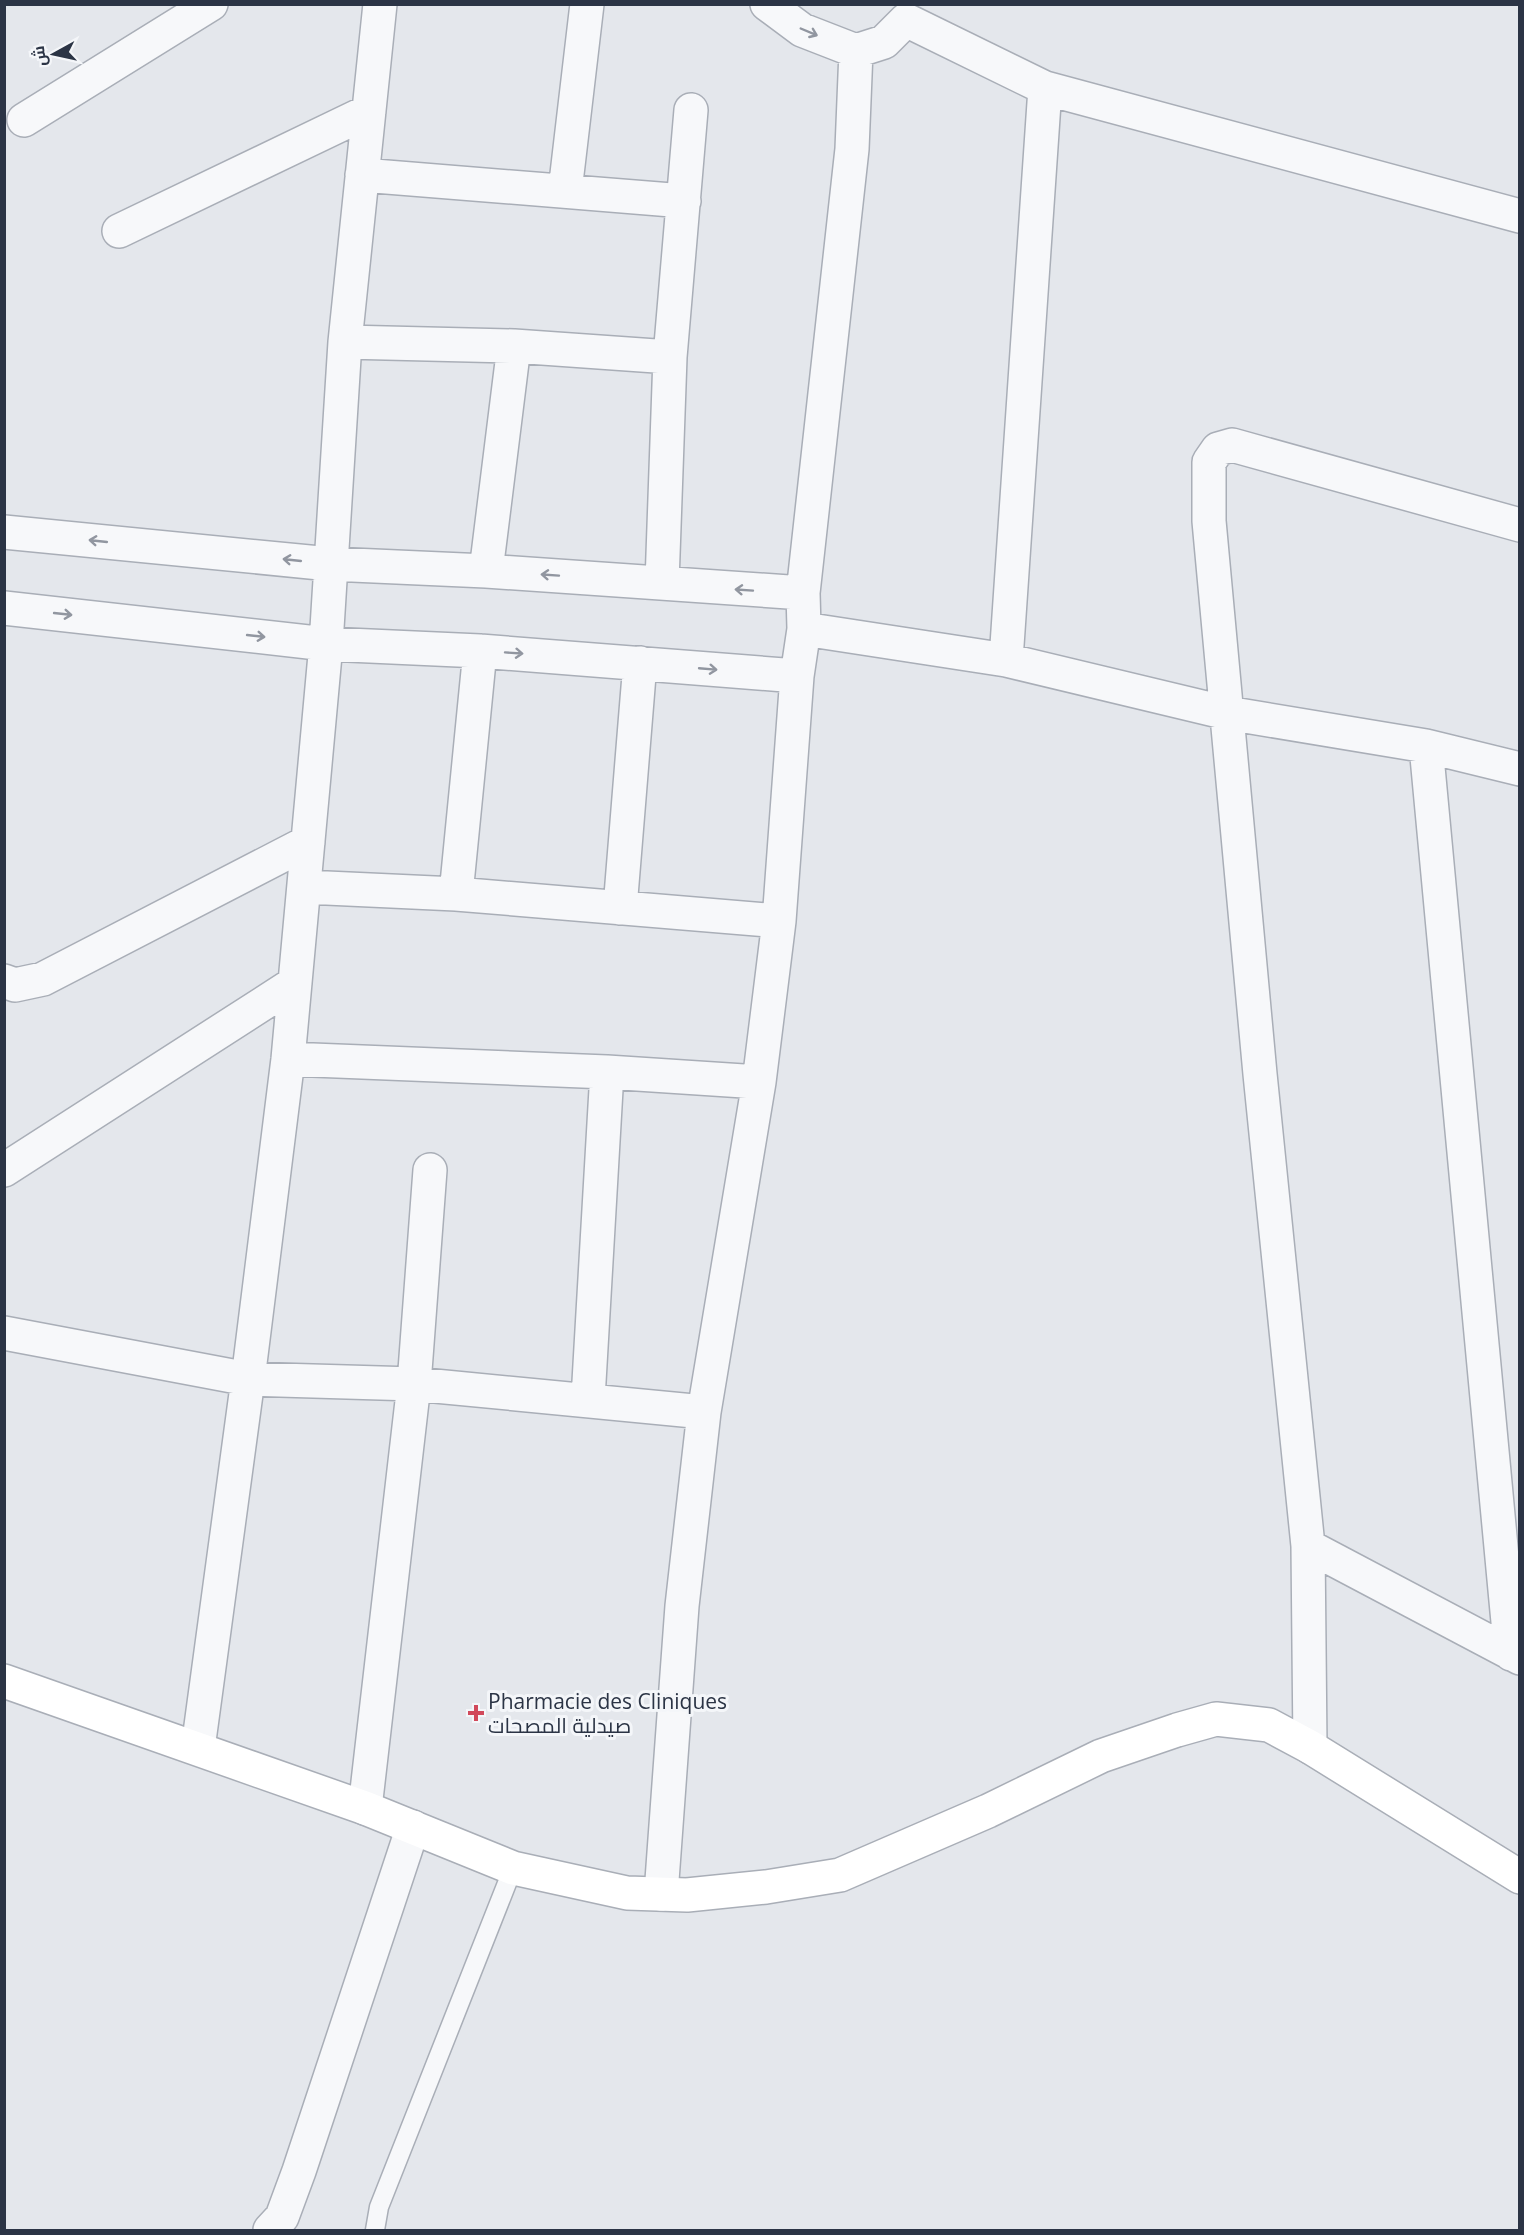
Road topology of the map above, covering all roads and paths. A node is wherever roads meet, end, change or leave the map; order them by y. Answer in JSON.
{"nodes":[{"id":1,"x":211,"y":4,"type":"edge"},
{"id":2,"x":380,"y":4,"type":"edge"},
{"id":3,"x":587,"y":4,"type":"edge"},
{"id":4,"x":767,"y":4,"type":"edge"},
{"id":5,"x":905,"y":12,"type":"edge"},
{"id":6,"x":856,"y":51,"type":"junction"},
{"id":7,"x":1045,"y":88,"type":"junction"},
{"id":8,"x":691,"y":110,"type":"dead end"},
{"id":9,"x":369,"y":111,"type":"junction"},
{"id":10,"x":24,"y":120,"type":"dead end"},
{"id":11,"x":362,"y":176,"type":"junction"},
{"id":12,"x":565,"y":191,"type":"junction"},
{"id":13,"x":684,"y":201,"type":"junction"},
{"id":14,"x":1520,"y":216,"type":"edge"},
{"id":15,"x":119,"y":231,"type":"dead end"},
{"id":16,"x":345,"y":342,"type":"junction"},
{"id":17,"x":514,"y":346,"type":"junction"},
{"id":18,"x":670,"y":357,"type":"junction"},
{"id":19,"x":1520,"y":525,"type":"edge"},
{"id":20,"x":4,"y":532,"type":"edge"},
{"id":21,"x":330,"y":564,"type":"junction"},
{"id":22,"x":486,"y":571,"type":"junction"},
{"id":23,"x":662,"y":584,"type":"junction"},
{"id":24,"x":803,"y":593,"type":"junction"},
{"id":25,"x":4,"y":608,"type":"edge"},
{"id":26,"x":804,"y":629,"type":"junction"},
{"id":27,"x":326,"y":644,"type":"junction"},
{"id":28,"x":480,"y":651,"type":"junction"},
{"id":29,"x":1006,"y":660,"type":"junction"},
{"id":30,"x":640,"y":663,"type":"junction"},
{"id":31,"x":797,"y":676,"type":"junction"},
{"id":32,"x":1227,"y":713,"type":"junction"},
{"id":33,"x":1426,"y":746,"type":"junction"},
{"id":34,"x":1520,"y":769,"type":"edge"},
{"id":35,"x":308,"y":842,"type":"junction"},
{"id":36,"x":305,"y":887,"type":"junction"},
{"id":37,"x":456,"y":894,"type":"junction"},
{"id":38,"x":620,"y":908,"type":"junction"},
{"id":39,"x":779,"y":921,"type":"junction"},
{"id":40,"x":4,"y":981,"type":"edge"},
{"id":41,"x":295,"y":983,"type":"junction"},
{"id":42,"x":288,"y":1059,"type":"junction"},
{"id":43,"x":607,"y":1072,"type":"junction"},
{"id":44,"x":759,"y":1082,"type":"junction"},
{"id":45,"x":4,"y":1170,"type":"edge"},
{"id":46,"x":430,"y":1170,"type":"dead end"},
{"id":47,"x":4,"y":1333,"type":"edge"},
{"id":48,"x":248,"y":1379,"type":"junction"},
{"id":49,"x":414,"y":1384,"type":"junction"},
{"id":50,"x":588,"y":1399,"type":"junction"},
{"id":51,"x":704,"y":1412,"type":"junction"},
{"id":52,"x":1308,"y":1546,"type":"junction"},
{"id":53,"x":1515,"y":1656,"type":"edge"},
{"id":54,"x":4,"y":1681,"type":"edge"},
{"id":55,"x":1310,"y":1747,"type":"junction"},
{"id":56,"x":198,"y":1748,"type":"junction"},
{"id":57,"x":365,"y":1808,"type":"junction"},
{"id":58,"x":413,"y":1827,"type":"junction"},
{"id":59,"x":513,"y":1868,"type":"junction"},
{"id":60,"x":1520,"y":1877,"type":"edge"},
{"id":61,"x":661,"y":1894,"type":"junction"},
{"id":62,"x":270,"y":2230,"type":"edge"},
{"id":63,"x":375,"y":2230,"type":"edge"}],
"edges":[{"from":1,"to":10,"type":"street"},
{"from":2,"to":9,"type":"street"},
{"from":3,"to":12,"type":"street"},
{"from":4,"to":6,"type":"street","one_way":true},
{"from":5,"to":6,"type":"street"},
{"from":5,"to":7,"type":"street"},
{"from":6,"to":24,"type":"street"},
{"from":7,"to":14,"type":"street"},
{"from":7,"to":29,"type":"street"},
{"from":8,"to":13,"type":"street"},
{"from":9,"to":11,"type":"street"},
{"from":9,"to":15,"type":"street"},
{"from":11,"to":12,"type":"street"},
{"from":11,"to":16,"type":"street"},
{"from":12,"to":13,"type":"street"},
{"from":13,"to":18,"type":"street"},
{"from":16,"to":17,"type":"street"},
{"from":16,"to":21,"type":"street"},
{"from":17,"to":18,"type":"street"},
{"from":17,"to":22,"type":"street"},
{"from":18,"to":23,"type":"street"},
{"from":19,"to":32,"type":"street"},
{"from":21,"to":20,"type":"street","one_way":true},
{"from":21,"to":22,"type":"street"},
{"from":21,"to":27,"type":"street"},
{"from":23,"to":22,"type":"street","one_way":true},
{"from":24,"to":23,"type":"street","one_way":true},
{"from":24,"to":26,"type":"street"},
{"from":25,"to":27,"type":"street","one_way":true},
{"from":26,"to":29,"type":"street"},
{"from":26,"to":31,"type":"street"},
{"from":27,"to":28,"type":"street"},
{"from":27,"to":35,"type":"street"},
{"from":28,"to":30,"type":"street","one_way":true},
{"from":28,"to":37,"type":"street"},
{"from":29,"to":32,"type":"street"},
{"from":30,"to":31,"type":"street","one_way":true},
{"from":30,"to":38,"type":"street"},
{"from":31,"to":39,"type":"street"},
{"from":32,"to":33,"type":"street"},
{"from":32,"to":52,"type":"street"},
{"from":33,"to":34,"type":"street"},
{"from":33,"to":53,"type":"street"},
{"from":35,"to":36,"type":"street"},
{"from":35,"to":40,"type":"street"},
{"from":36,"to":37,"type":"street"},
{"from":36,"to":41,"type":"street"},
{"from":37,"to":38,"type":"street"},
{"from":38,"to":39,"type":"street"},
{"from":39,"to":44,"type":"street"},
{"from":41,"to":42,"type":"street"},
{"from":41,"to":45,"type":"street"},
{"from":42,"to":43,"type":"street"},
{"from":42,"to":48,"type":"street"},
{"from":43,"to":44,"type":"street"},
{"from":43,"to":50,"type":"street"},
{"from":44,"to":51,"type":"street"},
{"from":46,"to":49,"type":"street"},
{"from":47,"to":48,"type":"street"},
{"from":48,"to":49,"type":"street"},
{"from":48,"to":56,"type":"street"},
{"from":49,"to":50,"type":"street"},
{"from":49,"to":57,"type":"street"},
{"from":50,"to":51,"type":"street"},
{"from":51,"to":61,"type":"street"},
{"from":52,"to":53,"type":"street"},
{"from":52,"to":55,"type":"street"},
{"from":54,"to":56,"type":"street"},
{"from":55,"to":60,"type":"street"},
{"from":55,"to":61,"type":"street"},
{"from":56,"to":57,"type":"street"},
{"from":57,"to":58,"type":"street"},
{"from":58,"to":59,"type":"street"},
{"from":58,"to":62,"type":"street"},
{"from":59,"to":61,"type":"street"},
{"from":59,"to":63,"type":"lane"}]}
